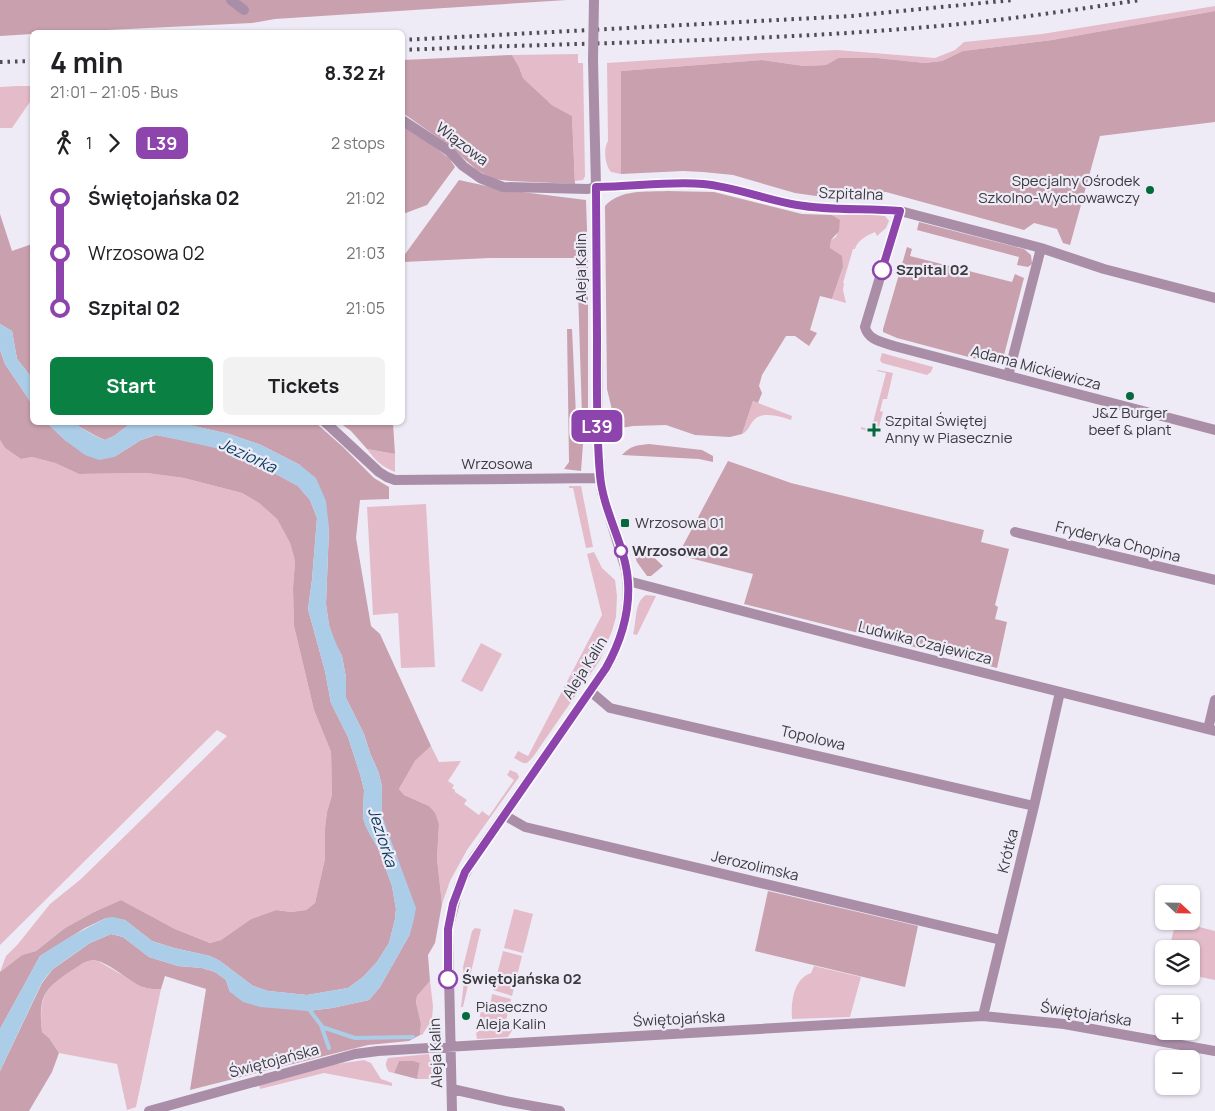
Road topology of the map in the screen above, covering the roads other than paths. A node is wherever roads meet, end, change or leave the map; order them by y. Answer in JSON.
{"nodes":[{"id":1,"x":231,"y":0,"type":"edge"},
{"id":2,"x":594,"y":0,"type":"edge"},
{"id":3,"x":244,"y":10,"type":"dead end"},
{"id":4,"x":405,"y":122,"type":"edge"},
{"id":5,"x":596,"y":187,"type":"junction"},
{"id":6,"x":900,"y":211,"type":"junction"},
{"id":7,"x":1041,"y":248,"type":"junction"},
{"id":8,"x":1215,"y":298,"type":"edge"},
{"id":9,"x":1008,"y":376,"type":"junction"},
{"id":10,"x":328,"y":425,"type":"edge"},
{"id":11,"x":1215,"y":430,"type":"edge"},
{"id":12,"x":600,"y":478,"type":"junction"},
{"id":13,"x":1014,"y":532,"type":"dead end"},
{"id":14,"x":1215,"y":580,"type":"edge"},
{"id":15,"x":628,"y":581,"type":"junction"},
{"id":16,"x":590,"y":691,"type":"junction"},
{"id":17,"x":1060,"y":692,"type":"junction"},
{"id":18,"x":1215,"y":700,"type":"edge"},
{"id":19,"x":1212,"y":730,"type":"edge"},
{"id":20,"x":1034,"y":806,"type":"junction"},
{"id":21,"x":504,"y":815,"type":"junction"},
{"id":22,"x":1001,"y":940,"type":"junction"},
{"id":23,"x":984,"y":1016,"type":"junction"},
{"id":24,"x":451,"y":1046,"type":"junction"},
{"id":25,"x":1215,"y":1051,"type":"edge"},
{"id":26,"x":452,"y":1089,"type":"junction"},
{"id":27,"x":180,"y":1106,"type":"edge"},
{"id":28,"x":149,"y":1111,"type":"edge"},
{"id":29,"x":452,"y":1111,"type":"edge"},
{"id":30,"x":560,"y":1111,"type":"edge"}],
"edges":[{"from":1,"to":3,"type":"street"},
{"from":2,"to":5,"type":"street","name":"Aleja Kalin","bridge":true},
{"from":4,"to":5,"type":"street","name":"Wiązowa"},
{"from":5,"to":6,"type":"street","name":"Szpitalna"},
{"from":5,"to":12,"type":"street","name":"Aleja Kalin"},
{"from":6,"to":7,"type":"street","name":"Szpitalna"},
{"from":6,"to":9,"type":"street","name":"Adama Mickiewicza"},
{"from":7,"to":8,"type":"street","name":"Szpitalna"},
{"from":7,"to":9,"type":"street"},
{"from":9,"to":11,"type":"street","name":"Adama Mickiewicza"},
{"from":10,"to":12,"type":"street","name":"Wrzosowa"},
{"from":12,"to":15,"type":"street","name":"Aleja Kalin"},
{"from":13,"to":14,"type":"street","name":"Fryderyka Chopina"},
{"from":15,"to":16,"type":"street","name":"Aleja Kalin"},
{"from":15,"to":17,"type":"street","name":"Ludwika Czajewicza"},
{"from":16,"to":20,"type":"street","name":"Topolowa"},
{"from":16,"to":21,"type":"street","name":"Aleja Kalin"},
{"from":17,"to":19,"type":"street","name":"Ludwika Czajewicza"},
{"from":17,"to":20,"type":"street","name":"Krótka"},
{"from":18,"to":19,"type":"street"},
{"from":20,"to":22,"type":"street","name":"Krótka"},
{"from":21,"to":22,"type":"street","name":"Jerozolimska"},
{"from":21,"to":24,"type":"street","name":"Aleja Kalin"},
{"from":22,"to":23,"type":"street","name":"Krótka"},
{"from":23,"to":24,"type":"street","name":"Świętojańska"},
{"from":23,"to":25,"type":"street","name":"Świętojańska"},
{"from":24,"to":26,"type":"street","name":"Aleja Kalin"},
{"from":24,"to":27,"type":"street","name":"Świętojańska"},
{"from":26,"to":29,"type":"street","name":"Aleja Kalin"},
{"from":26,"to":30,"type":"street"},
{"from":27,"to":28,"type":"street","name":"Świętojańska"}]}
